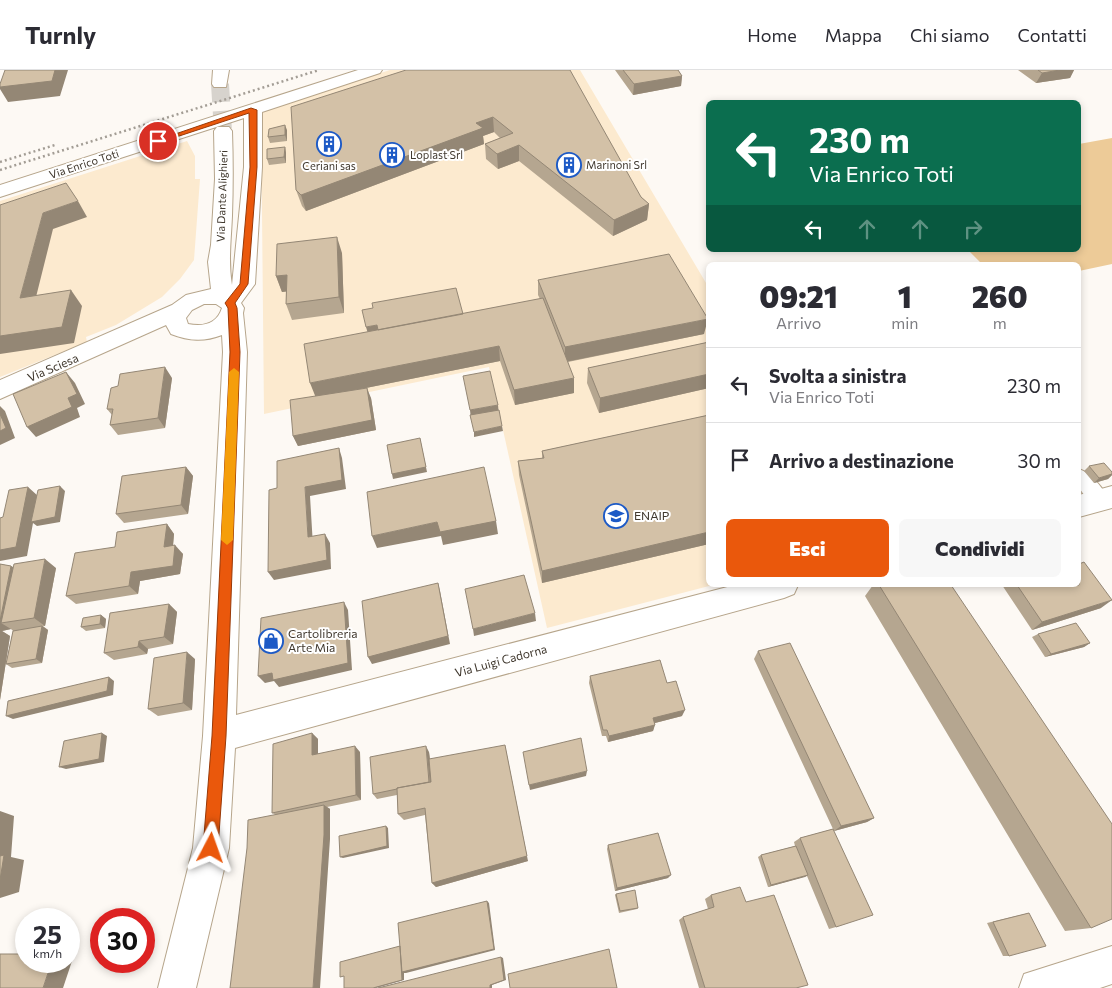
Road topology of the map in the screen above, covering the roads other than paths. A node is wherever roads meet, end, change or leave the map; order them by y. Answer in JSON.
{"nodes":[{"id":1,"x":374,"y":70,"type":"edge"},
{"id":2,"x":253,"y":110,"type":"junction"},
{"id":3,"x":223,"y":131,"type":"tunnel mouth"},
{"id":4,"x":0,"y":191,"type":"edge"},
{"id":5,"x":218,"y":262,"type":"junction"},
{"id":6,"x":228,"y":305,"type":"junction"},
{"id":7,"x":186,"y":320,"type":"junction"},
{"id":8,"x":235,"y":352,"type":"junction"},
{"id":9,"x":0,"y":390,"type":"edge"},
{"id":10,"x":1081,"y":479,"type":"edge"},
{"id":11,"x":1097,"y":501,"type":"edge"},
{"id":12,"x":777,"y":587,"type":"edge"},
{"id":13,"x":219,"y":736,"type":"junction"},
{"id":14,"x":1112,"y":965,"type":"edge"},
{"id":15,"x":177,"y":988,"type":"edge"},
{"id":16,"x":1038,"y":988,"type":"edge"}],
"edges":[{"from":1,"to":2,"type":"street","name":"Via Enrico Toti"},
{"from":2,"to":4,"type":"street","name":"Via Enrico Toti"},
{"from":2,"to":6,"type":"street"},
{"from":3,"to":5,"type":"street","name":"Via Dante Alighieri"},
{"from":5,"to":6,"type":"street","name":"Via Dante Alighieri"},
{"from":5,"to":7,"type":"street"},
{"from":6,"to":7,"type":"street"},
{"from":6,"to":7,"type":"street"},
{"from":6,"to":8,"type":"street","name":"Via Dante Alighieri"},
{"from":7,"to":8,"type":"street"},
{"from":7,"to":9,"type":"street","name":"Via Sciesa"},
{"from":8,"to":13,"type":"street","name":"Via Dante Alighieri"},
{"from":10,"to":11,"type":"lane"},
{"from":12,"to":13,"type":"street","name":"Via Luigi Cadorna"},
{"from":13,"to":15,"type":"street","name":"Via Dante Alighieri"},
{"from":14,"to":16,"type":"street"}]}
